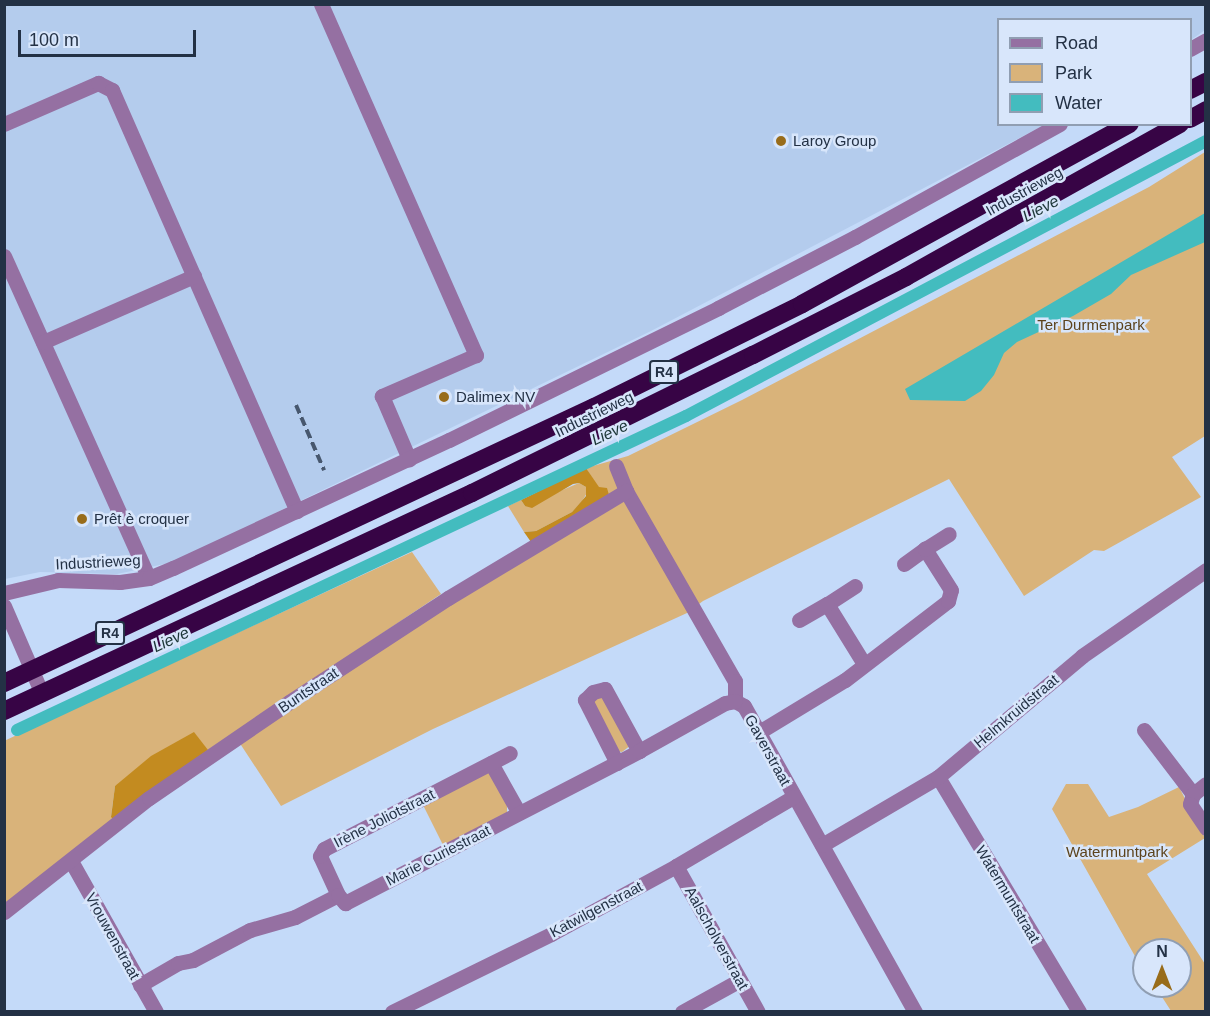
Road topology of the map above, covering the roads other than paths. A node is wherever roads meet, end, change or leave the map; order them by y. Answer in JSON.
{"nodes":[{"id":1,"x":321,"y":4,"type":"edge"},
{"id":2,"x":1206,"y":40,"type":"edge"},
{"id":3,"x":1192,"y":48,"type":"edge"},
{"id":4,"x":1206,"y":82,"type":"edge"},
{"id":5,"x":1192,"y":89,"type":"edge"},
{"id":6,"x":1206,"y":110,"type":"edge"},
{"id":7,"x":1192,"y":118,"type":"edge"},
{"id":8,"x":4,"y":123,"type":"edge"},
{"id":9,"x":1056,"y":126,"type":"edge"},
{"id":10,"x":1126,"y":126,"type":"edge"},
{"id":11,"x":1176,"y":126,"type":"edge"},
{"id":12,"x":4,"y":256,"type":"edge"},
{"id":13,"x":194,"y":276,"type":"junction"},
{"id":14,"x":43,"y":342,"type":"junction"},
{"id":15,"x":409,"y":459,"type":"junction"},
{"id":16,"x":616,"y":466,"type":"dead end"},
{"id":17,"x":626,"y":491,"type":"junction"},
{"id":18,"x":297,"y":510,"type":"junction"},
{"id":19,"x":948,"y":534,"type":"dead end"},
{"id":20,"x":925,"y":549,"type":"junction"},
{"id":21,"x":904,"y":564,"type":"dead end"},
{"id":22,"x":1203,"y":577,"type":"edge"},
{"id":23,"x":149,"y":578,"type":"junction"},
{"id":24,"x":855,"y":586,"type":"dead end"},
{"id":25,"x":4,"y":593,"type":"edge"},
{"id":26,"x":827,"y":604,"type":"junction"},
{"id":27,"x":4,"y":606,"type":"edge"},
{"id":28,"x":799,"y":620,"type":"dead end"},
{"id":29,"x":864,"y":664,"type":"junction"},
{"id":30,"x":33,"y":669,"type":"junction"},
{"id":31,"x":4,"y":683,"type":"edge"},
{"id":32,"x":42,"y":693,"type":"junction"},
{"id":33,"x":735,"y":701,"type":"junction"},
{"id":34,"x":4,"y":711,"type":"edge"},
{"id":35,"x":1144,"y":730,"type":"dead end"},
{"id":36,"x":759,"y":732,"type":"junction"},
{"id":37,"x":639,"y":751,"type":"junction"},
{"id":38,"x":510,"y":753,"type":"dead end"},
{"id":39,"x":491,"y":763,"type":"junction"},
{"id":40,"x":617,"y":763,"type":"junction"},
{"id":41,"x":938,"y":777,"type":"junction"},
{"id":42,"x":1199,"y":789,"type":"edge"},
{"id":43,"x":793,"y":797,"type":"junction"},
{"id":44,"x":519,"y":813,"type":"junction"},
{"id":45,"x":1205,"y":827,"type":"edge"},
{"id":46,"x":822,"y":845,"type":"junction"},
{"id":47,"x":71,"y":861,"type":"junction"},
{"id":48,"x":676,"y":866,"type":"junction"},
{"id":49,"x":338,"y":895,"type":"junction"},
{"id":50,"x":4,"y":912,"type":"edge"},
{"id":51,"x":740,"y":980,"type":"junction"},
{"id":52,"x":140,"y":985,"type":"junction"},
{"id":53,"x":156,"y":1011,"type":"edge"},
{"id":54,"x":392,"y":1011,"type":"edge"},
{"id":55,"x":682,"y":1011,"type":"edge"},
{"id":56,"x":758,"y":1011,"type":"edge"},
{"id":57,"x":915,"y":1011,"type":"edge"},
{"id":58,"x":1079,"y":1011,"type":"edge"}],
"edges":[{"from":1,"to":15,"type":"street"},
{"from":2,"to":3,"type":"street"},
{"from":4,"to":5,"type":"highway"},
{"from":6,"to":7,"type":"highway"},
{"from":8,"to":13,"type":"street"},
{"from":9,"to":15,"type":"street","name":"Industrieweg"},
{"from":10,"to":30,"type":"highway","name":"Industrieweg","number":"R4"},
{"from":11,"to":32,"type":"highway","name":"Industrieweg","number":"R4"},
{"from":12,"to":14,"type":"street"},
{"from":13,"to":14,"type":"street"},
{"from":13,"to":18,"type":"street"},
{"from":14,"to":23,"type":"street"},
{"from":15,"to":18,"type":"street","name":"Industrieweg"},
{"from":16,"to":17,"type":"street","name":"Gaverstraat"},
{"from":17,"to":33,"type":"street","name":"Gaverstraat"},
{"from":17,"to":47,"type":"street","name":"Buntstraat"},
{"from":18,"to":23,"type":"street","name":"Industrieweg"},
{"from":19,"to":20,"type":"street"},
{"from":20,"to":21,"type":"street"},
{"from":20,"to":29,"type":"street"},
{"from":22,"to":41,"type":"street","name":"Helmkruidstraat"},
{"from":23,"to":25,"type":"street","name":"Industrieweg"},
{"from":24,"to":26,"type":"street"},
{"from":26,"to":28,"type":"street"},
{"from":26,"to":29,"type":"street"},
{"from":27,"to":30,"type":"street"},
{"from":29,"to":36,"type":"street"},
{"from":30,"to":31,"type":"highway","name":"Industrieweg","number":"R4"},
{"from":30,"to":32,"type":"street"},
{"from":32,"to":34,"type":"highway","name":"Industrieweg","number":"R4"},
{"from":33,"to":36,"type":"street","name":"Gaverstraat"},
{"from":33,"to":37,"type":"street","name":"Marie Curiestraat"},
{"from":35,"to":42,"type":"street"},
{"from":36,"to":43,"type":"street","name":"Gaverstraat"},
{"from":37,"to":40,"type":"street","name":"Marie Curiestraat"},
{"from":37,"to":40,"type":"street"},
{"from":38,"to":39,"type":"street","name":"Irène Joliotstraat"},
{"from":39,"to":44,"type":"street"},
{"from":39,"to":49,"type":"street","name":"Irène Joliotstraat"},
{"from":40,"to":44,"type":"street","name":"Marie Curiestraat"},
{"from":41,"to":46,"type":"street","name":"Helmkruidstraat"},
{"from":41,"to":58,"type":"street","name":"Watermuntstraat"},
{"from":42,"to":45,"type":"street"},
{"from":43,"to":46,"type":"street","name":"Gaverstraat"},
{"from":43,"to":48,"type":"street","name":"Katwilgenstraat"},
{"from":44,"to":49,"type":"street","name":"Marie Curiestraat"},
{"from":46,"to":57,"type":"street","name":"Gaverstraat"},
{"from":47,"to":50,"type":"street","name":"Buntstraat"},
{"from":47,"to":52,"type":"street","name":"Vrouwenstraat"},
{"from":48,"to":51,"type":"street","name":"Aalscholverstraat"},
{"from":48,"to":54,"type":"street","name":"Katwilgenstraat"},
{"from":49,"to":52,"type":"street","name":"Marie Curiestraat"},
{"from":51,"to":55,"type":"street"},
{"from":51,"to":56,"type":"street","name":"Aalscholverstraat"},
{"from":52,"to":53,"type":"street","name":"Vrouwenstraat"}]}
